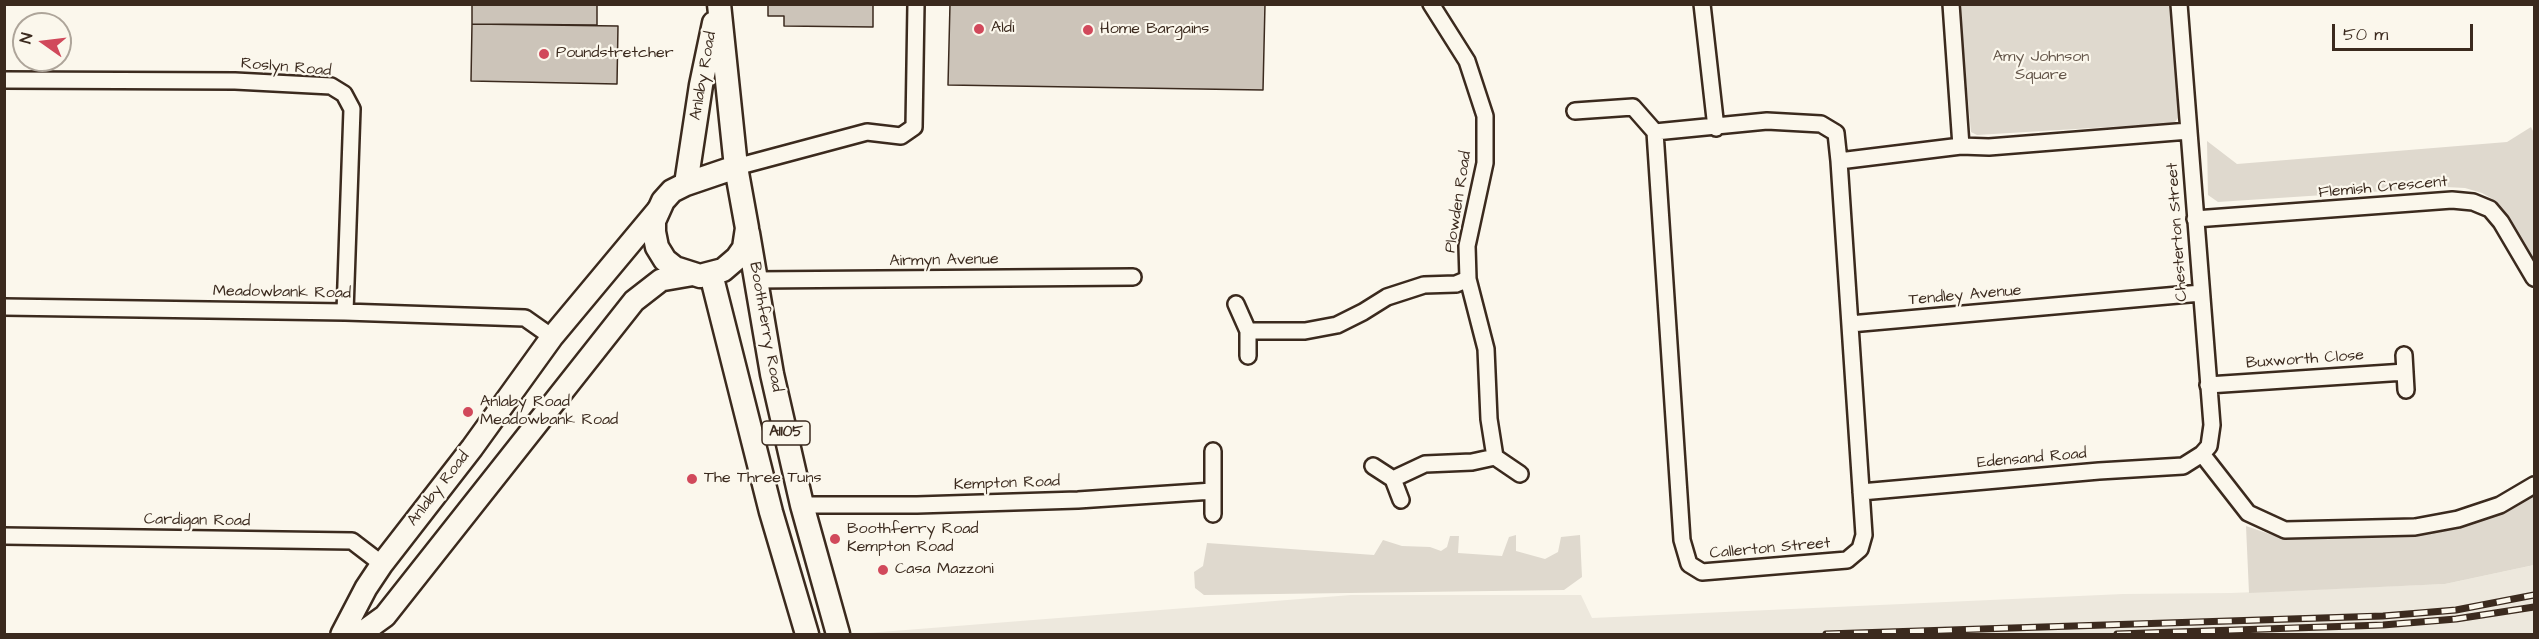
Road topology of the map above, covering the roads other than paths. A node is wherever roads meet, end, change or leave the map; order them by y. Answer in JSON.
{"nodes":[{"id":1,"x":718,"y":4,"type":"edge"},
{"id":2,"x":916,"y":4,"type":"edge"},
{"id":3,"x":1431,"y":4,"type":"edge"},
{"id":4,"x":1702,"y":4,"type":"edge"},
{"id":5,"x":1950,"y":4,"type":"edge"},
{"id":6,"x":2179,"y":4,"type":"edge"},
{"id":7,"x":4,"y":81,"type":"edge"},
{"id":8,"x":1575,"y":111,"type":"dead end"},
{"id":9,"x":1716,"y":128,"type":"junction"},
{"id":10,"x":2189,"y":131,"type":"junction"},
{"id":11,"x":1655,"y":132,"type":"junction"},
{"id":12,"x":1961,"y":146,"type":"junction"},
{"id":13,"x":1839,"y":161,"type":"junction"},
{"id":14,"x":736,"y":167,"type":"junction"},
{"id":15,"x":686,"y":184,"type":"junction"},
{"id":16,"x":658,"y":210,"type":"junction"},
{"id":17,"x":745,"y":219,"type":"junction"},
{"id":18,"x":2195,"y":219,"type":"junction"},
{"id":19,"x":701,"y":274,"type":"junction"},
{"id":20,"x":1133,"y":277,"type":"dead end"},
{"id":21,"x":2535,"y":278,"type":"edge"},
{"id":22,"x":1468,"y":279,"type":"junction"},
{"id":23,"x":755,"y":280,"type":"junction"},
{"id":24,"x":2201,"y":293,"type":"junction"},
{"id":25,"x":1236,"y":304,"type":"dead end"},
{"id":26,"x":4,"y":307,"type":"edge"},
{"id":27,"x":345,"y":312,"type":"junction"},
{"id":28,"x":1850,"y":324,"type":"junction"},
{"id":29,"x":1248,"y":331,"type":"junction"},
{"id":30,"x":552,"y":337,"type":"junction"},
{"id":31,"x":1248,"y":356,"type":"dead end"},
{"id":32,"x":2404,"y":356,"type":"dead end"},
{"id":33,"x":2405,"y":372,"type":"junction"},
{"id":34,"x":2208,"y":385,"type":"junction"},
{"id":35,"x":2406,"y":390,"type":"dead end"},
{"id":36,"x":1213,"y":451,"type":"dead end"},
{"id":37,"x":2202,"y":454,"type":"junction"},
{"id":38,"x":1495,"y":457,"type":"junction"},
{"id":39,"x":1373,"y":466,"type":"dead end"},
{"id":40,"x":1520,"y":474,"type":"dead end"},
{"id":41,"x":1393,"y":479,"type":"junction"},
{"id":42,"x":2535,"y":485,"type":"edge"},
{"id":43,"x":1213,"y":491,"type":"junction"},
{"id":44,"x":1861,"y":492,"type":"junction"},
{"id":45,"x":1401,"y":500,"type":"dead end"},
{"id":46,"x":802,"y":505,"type":"junction"},
{"id":47,"x":1214,"y":514,"type":"dead end"},
{"id":48,"x":4,"y":536,"type":"edge"},
{"id":49,"x":382,"y":564,"type":"junction"},
{"id":50,"x":342,"y":634,"type":"edge"},
{"id":51,"x":360,"y":634,"type":"edge"},
{"id":52,"x":807,"y":634,"type":"edge"},
{"id":53,"x":838,"y":634,"type":"edge"}],
"edges":[{"from":1,"to":14,"type":"main road","name":"Anlaby Road","number":"A1105"},
{"from":1,"to":15,"type":"main road","name":"Anlaby Road","number":"A1105"},
{"from":2,"to":14,"type":"street"},
{"from":3,"to":22,"type":"street","name":"Plowden Road"},
{"from":4,"to":9,"type":"street"},
{"from":5,"to":12,"type":"street"},
{"from":6,"to":10,"type":"street","name":"Chesterton Street"},
{"from":7,"to":27,"type":"street","name":"Roslyn Road"},
{"from":8,"to":11,"type":"street"},
{"from":9,"to":11,"type":"street"},
{"from":9,"to":13,"type":"street","name":"Callerton Street"},
{"from":10,"to":12,"type":"street"},
{"from":10,"to":18,"type":"street","name":"Chesterton Street"},
{"from":11,"to":44,"type":"street","name":"Callerton Street"},
{"from":12,"to":13,"type":"street"},
{"from":13,"to":28,"type":"street","name":"Callerton Street"},
{"from":14,"to":15,"type":"main road"},
{"from":14,"to":17,"type":"main road","number":"A1105"},
{"from":15,"to":16,"type":"main road"},
{"from":15,"to":17,"type":"main road"},
{"from":16,"to":19,"type":"main road"},
{"from":16,"to":30,"type":"main road","name":"Anlaby Road"},
{"from":17,"to":19,"type":"main road","number":"A1105"},
{"from":17,"to":23,"type":"main road","name":"Boothferry Road","number":"A1105"},
{"from":18,"to":21,"type":"street","name":"Flemish Crescent"},
{"from":18,"to":24,"type":"street","name":"Chesterton Street"},
{"from":19,"to":51,"type":"main road"},
{"from":19,"to":52,"type":"main road","name":"Boothferry Road","number":"A1105"},
{"from":20,"to":23,"type":"street","name":"Airmyn Avenue"},
{"from":22,"to":29,"type":"street"},
{"from":22,"to":38,"type":"street","name":"Plowden Road"},
{"from":23,"to":46,"type":"main road","name":"Boothferry Road","number":"A1105"},
{"from":24,"to":28,"type":"street","name":"Tendley Avenue"},
{"from":24,"to":34,"type":"street","name":"Chesterton Street"},
{"from":25,"to":29,"type":"street"},
{"from":26,"to":27,"type":"street","name":"Meadowbank Road"},
{"from":27,"to":30,"type":"street","name":"Meadowbank Road"},
{"from":28,"to":44,"type":"street","name":"Callerton Street"},
{"from":29,"to":31,"type":"street"},
{"from":30,"to":49,"type":"main road","name":"Anlaby Road"},
{"from":32,"to":33,"type":"street"},
{"from":33,"to":34,"type":"street","name":"Buxworth Close"},
{"from":33,"to":35,"type":"street"},
{"from":34,"to":37,"type":"street","name":"Chesterton Street"},
{"from":36,"to":43,"type":"street"},
{"from":37,"to":42,"type":"street"},
{"from":37,"to":44,"type":"street","name":"Edensand Road"},
{"from":38,"to":40,"type":"street"},
{"from":38,"to":41,"type":"street"},
{"from":39,"to":41,"type":"street"},
{"from":41,"to":45,"type":"street"},
{"from":43,"to":46,"type":"street","name":"Kempton Road"},
{"from":43,"to":47,"type":"street"},
{"from":46,"to":53,"type":"main road","name":"Boothferry Road","number":"A1105"},
{"from":48,"to":49,"type":"street","name":"Cardigan Road"},
{"from":49,"to":50,"type":"main road","name":"Anlaby Road"}]}
